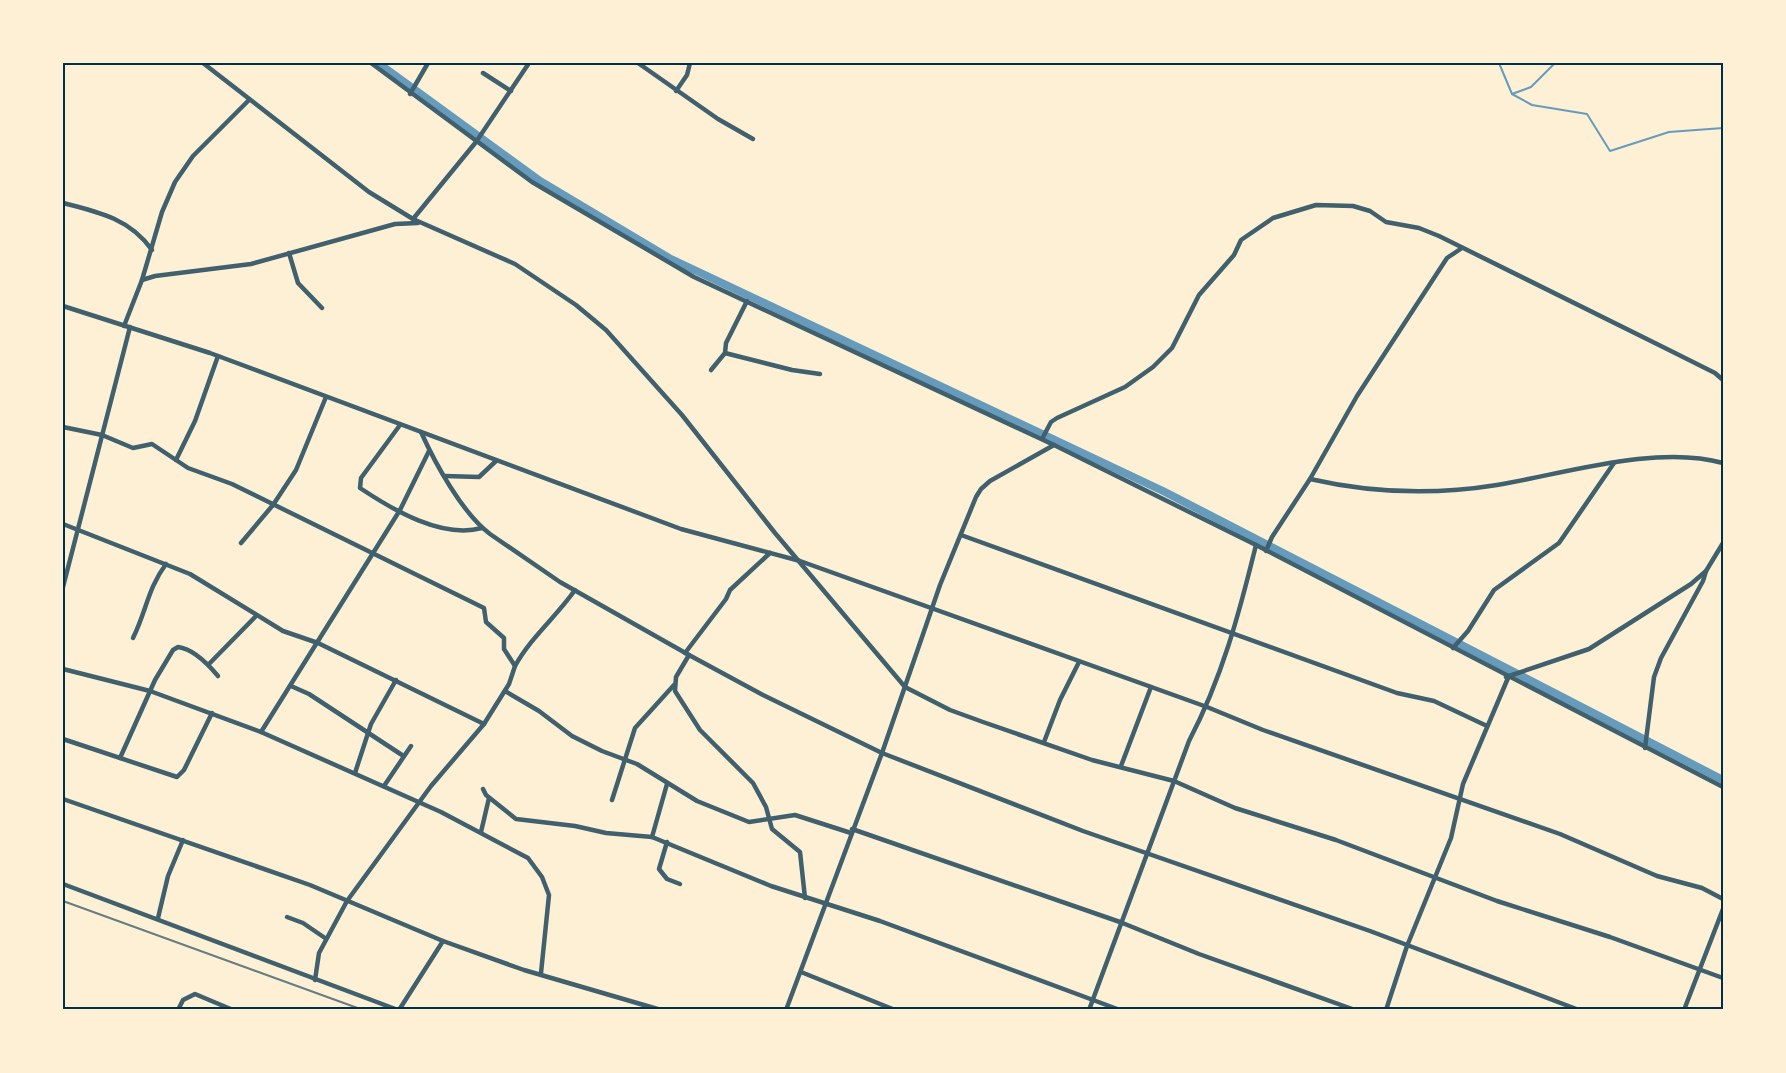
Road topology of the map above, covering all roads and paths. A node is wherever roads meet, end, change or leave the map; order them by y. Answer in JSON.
{"nodes":[{"id":1,"x":203,"y":63,"type":"edge"},
{"id":2,"x":371,"y":63,"type":"edge"},
{"id":3,"x":428,"y":63,"type":"edge"},
{"id":4,"x":529,"y":63,"type":"edge"},
{"id":5,"x":638,"y":63,"type":"edge"},
{"id":6,"x":690,"y":63,"type":"edge"},
{"id":7,"x":483,"y":73,"type":"dead end"},
{"id":8,"x":511,"y":91,"type":"junction"},
{"id":9,"x":676,"y":91,"type":"junction"},
{"id":10,"x":410,"y":94,"type":"junction"},
{"id":11,"x":249,"y":100,"type":"junction"},
{"id":12,"x":753,"y":139,"type":"dead end"},
{"id":13,"x":476,"y":142,"type":"junction"},
{"id":14,"x":63,"y":203,"type":"edge"},
{"id":15,"x":413,"y":219,"type":"junction"},
{"id":16,"x":421,"y":223,"type":"junction"},
{"id":17,"x":1464,"y":248,"type":"junction"},
{"id":18,"x":152,"y":250,"type":"junction"},
{"id":19,"x":290,"y":253,"type":"junction"},
{"id":20,"x":142,"y":280,"type":"junction"},
{"id":21,"x":747,"y":301,"type":"junction"},
{"id":22,"x":63,"y":306,"type":"edge"},
{"id":23,"x":322,"y":308,"type":"dead end"},
{"id":24,"x":127,"y":326,"type":"junction"},
{"id":25,"x":725,"y":353,"type":"junction"},
{"id":26,"x":218,"y":356,"type":"junction"},
{"id":27,"x":711,"y":370,"type":"dead end"},
{"id":28,"x":820,"y":374,"type":"dead end"},
{"id":29,"x":1723,"y":381,"type":"edge"},
{"id":30,"x":326,"y":397,"type":"junction"},
{"id":31,"x":400,"y":425,"type":"junction"},
{"id":32,"x":63,"y":427,"type":"edge"},
{"id":33,"x":421,"y":432,"type":"junction"},
{"id":34,"x":102,"y":435,"type":"junction"},
{"id":35,"x":1042,"y":439,"type":"junction"},
{"id":36,"x":1054,"y":444,"type":"junction"},
{"id":37,"x":429,"y":451,"type":"junction"},
{"id":38,"x":176,"y":460,"type":"junction"},
{"id":39,"x":496,"y":461,"type":"junction"},
{"id":40,"x":1614,"y":463,"type":"junction"},
{"id":41,"x":1723,"y":463,"type":"edge"},
{"id":42,"x":445,"y":476,"type":"junction"},
{"id":43,"x":1310,"y":479,"type":"junction"},
{"id":44,"x":273,"y":505,"type":"junction"},
{"id":45,"x":400,"y":510,"type":"junction"},
{"id":46,"x":63,"y":524,"type":"edge"},
{"id":47,"x":482,"y":528,"type":"junction"},
{"id":48,"x":78,"y":530,"type":"junction"},
{"id":49,"x":961,"y":535,"type":"junction"},
{"id":50,"x":241,"y":543,"type":"dead end"},
{"id":51,"x":1723,"y":543,"type":"edge"},
{"id":52,"x":1256,"y":545,"type":"junction"},
{"id":53,"x":1266,"y":551,"type":"junction"},
{"id":54,"x":770,"y":553,"type":"junction"},
{"id":55,"x":372,"y":554,"type":"junction"},
{"id":56,"x":800,"y":561,"type":"junction"},
{"id":57,"x":166,"y":564,"type":"junction"},
{"id":58,"x":1706,"y":571,"type":"junction"},
{"id":59,"x":63,"y":587,"type":"edge"},
{"id":60,"x":575,"y":590,"type":"junction"},
{"id":61,"x":932,"y":609,"type":"junction"},
{"id":62,"x":256,"y":616,"type":"junction"},
{"id":63,"x":1234,"y":635,"type":"junction"},
{"id":64,"x":133,"y":638,"type":"dead end"},
{"id":65,"x":318,"y":643,"type":"junction"},
{"id":66,"x":1453,"y":648,"type":"junction"},
{"id":67,"x":687,"y":654,"type":"junction"},
{"id":68,"x":1079,"y":662,"type":"junction"},
{"id":69,"x":209,"y":664,"type":"junction"},
{"id":70,"x":514,"y":666,"type":"junction"},
{"id":71,"x":63,"y":669,"type":"edge"},
{"id":72,"x":218,"y":676,"type":"dead end"},
{"id":73,"x":1507,"y":677,"type":"junction"},
{"id":74,"x":396,"y":680,"type":"junction"},
{"id":75,"x":674,"y":685,"type":"junction"},
{"id":76,"x":291,"y":686,"type":"junction"},
{"id":77,"x":905,"y":687,"type":"junction"},
{"id":78,"x":1151,"y":687,"type":"junction"},
{"id":79,"x":150,"y":691,"type":"junction"},
{"id":80,"x":505,"y":691,"type":"junction"},
{"id":81,"x":1207,"y":707,"type":"junction"},
{"id":82,"x":212,"y":713,"type":"junction"},
{"id":83,"x":484,"y":724,"type":"junction"},
{"id":84,"x":1487,"y":726,"type":"junction"},
{"id":85,"x":261,"y":732,"type":"junction"},
{"id":86,"x":368,"y":733,"type":"junction"},
{"id":87,"x":63,"y":739,"type":"edge"},
{"id":88,"x":1044,"y":742,"type":"junction"},
{"id":89,"x":411,"y":746,"type":"dead end"},
{"id":90,"x":1645,"y":748,"type":"junction"},
{"id":91,"x":882,"y":753,"type":"junction"},
{"id":92,"x":402,"y":755,"type":"junction"},
{"id":93,"x":120,"y":758,"type":"junction"},
{"id":94,"x":625,"y":760,"type":"junction"},
{"id":95,"x":1121,"y":766,"type":"junction"},
{"id":96,"x":355,"y":773,"type":"junction"},
{"id":97,"x":1174,"y":781,"type":"junction"},
{"id":98,"x":667,"y":784,"type":"junction"},
{"id":99,"x":384,"y":786,"type":"junction"},
{"id":100,"x":1723,"y":787,"type":"edge"},
{"id":101,"x":483,"y":789,"type":"dead end"},
{"id":102,"x":489,"y":798,"type":"junction"},
{"id":103,"x":63,"y":799,"type":"edge"},
{"id":104,"x":1460,"y":799,"type":"junction"},
{"id":105,"x":612,"y":800,"type":"dead end"},
{"id":106,"x":420,"y":803,"type":"junction"},
{"id":107,"x":769,"y":820,"type":"junction"},
{"id":108,"x":852,"y":831,"type":"junction"},
{"id":109,"x":481,"y":832,"type":"junction"},
{"id":110,"x":652,"y":837,"type":"junction"},
{"id":111,"x":183,"y":840,"type":"junction"},
{"id":112,"x":667,"y":842,"type":"junction"},
{"id":113,"x":1148,"y":854,"type":"junction"},
{"id":114,"x":1435,"y":878,"type":"junction"},
{"id":115,"x":63,"y":884,"type":"edge"},
{"id":116,"x":680,"y":884,"type":"dead end"},
{"id":117,"x":805,"y":897,"type":"junction"},
{"id":118,"x":1723,"y":899,"type":"edge"},
{"id":119,"x":347,"y":902,"type":"junction"},
{"id":120,"x":824,"y":905,"type":"junction"},
{"id":121,"x":1723,"y":909,"type":"edge"},
{"id":122,"x":287,"y":917,"type":"dead end"},
{"id":123,"x":158,"y":918,"type":"junction"},
{"id":124,"x":1120,"y":922,"type":"junction"},
{"id":125,"x":325,"y":938,"type":"junction"},
{"id":126,"x":443,"y":940,"type":"junction"},
{"id":127,"x":1407,"y":946,"type":"junction"},
{"id":128,"x":801,"y":972,"type":"junction"},
{"id":129,"x":1700,"y":972,"type":"junction"},
{"id":130,"x":542,"y":973,"type":"junction"},
{"id":131,"x":1723,"y":978,"type":"edge"},
{"id":132,"x":315,"y":980,"type":"junction"},
{"id":133,"x":1092,"y":1001,"type":"junction"},
{"id":134,"x":178,"y":1010,"type":"edge"},
{"id":135,"x":233,"y":1010,"type":"edge"},
{"id":136,"x":399,"y":1010,"type":"edge"},
{"id":137,"x":661,"y":1010,"type":"edge"},
{"id":138,"x":786,"y":1010,"type":"edge"},
{"id":139,"x":895,"y":1010,"type":"edge"},
{"id":140,"x":1089,"y":1010,"type":"edge"},
{"id":141,"x":1120,"y":1010,"type":"edge"},
{"id":142,"x":1355,"y":1010,"type":"edge"},
{"id":143,"x":1386,"y":1010,"type":"edge"},
{"id":144,"x":1579,"y":1010,"type":"edge"},
{"id":145,"x":1684,"y":1010,"type":"edge"}],
"edges":[{"from":1,"to":11,"type":"street"},
{"from":2,"to":10,"type":"street"},
{"from":3,"to":10,"type":"street"},
{"from":4,"to":8,"type":"street"},
{"from":5,"to":9,"type":"street"},
{"from":6,"to":9,"type":"street"},
{"from":7,"to":8,"type":"street"},
{"from":8,"to":13,"type":"street"},
{"from":9,"to":12,"type":"street"},
{"from":10,"to":13,"type":"street"},
{"from":11,"to":15,"type":"street"},
{"from":11,"to":18,"type":"street"},
{"from":13,"to":15,"type":"street"},
{"from":13,"to":21,"type":"street"},
{"from":14,"to":18,"type":"street"},
{"from":15,"to":16,"type":"street"},
{"from":16,"to":19,"type":"street"},
{"from":16,"to":56,"type":"street"},
{"from":17,"to":29,"type":"street"},
{"from":17,"to":35,"type":"street"},
{"from":17,"to":43,"type":"street"},
{"from":18,"to":20,"type":"street"},
{"from":19,"to":20,"type":"street"},
{"from":19,"to":23,"type":"street"},
{"from":20,"to":24,"type":"street"},
{"from":21,"to":25,"type":"street"},
{"from":21,"to":35,"type":"street"},
{"from":22,"to":24,"type":"street"},
{"from":24,"to":26,"type":"street"},
{"from":24,"to":34,"type":"street"},
{"from":25,"to":27,"type":"street"},
{"from":25,"to":28,"type":"street"},
{"from":26,"to":30,"type":"street"},
{"from":26,"to":38,"type":"street"},
{"from":30,"to":31,"type":"street"},
{"from":30,"to":44,"type":"street"},
{"from":31,"to":33,"type":"street"},
{"from":31,"to":45,"type":"street"},
{"from":32,"to":34,"type":"street"},
{"from":33,"to":37,"type":"street"},
{"from":33,"to":39,"type":"street"},
{"from":34,"to":38,"type":"street"},
{"from":34,"to":48,"type":"street"},
{"from":35,"to":36,"type":"street"},
{"from":36,"to":49,"type":"street"},
{"from":36,"to":52,"type":"street"},
{"from":37,"to":42,"type":"street"},
{"from":37,"to":45,"type":"street"},
{"from":38,"to":44,"type":"street"},
{"from":39,"to":42,"type":"street"},
{"from":39,"to":54,"type":"street"},
{"from":40,"to":41,"type":"street"},
{"from":40,"to":43,"type":"street"},
{"from":40,"to":66,"type":"street"},
{"from":42,"to":47,"type":"street"},
{"from":43,"to":53,"type":"street"},
{"from":44,"to":50,"type":"street"},
{"from":44,"to":55,"type":"street"},
{"from":45,"to":47,"type":"street"},
{"from":45,"to":55,"type":"street"},
{"from":46,"to":48,"type":"street"},
{"from":47,"to":60,"type":"street"},
{"from":48,"to":57,"type":"street"},
{"from":48,"to":59,"type":"street"},
{"from":49,"to":61,"type":"street"},
{"from":49,"to":63,"type":"street"},
{"from":51,"to":58,"type":"street"},
{"from":52,"to":53,"type":"street"},
{"from":52,"to":63,"type":"street"},
{"from":53,"to":66,"type":"street"},
{"from":54,"to":56,"type":"street"},
{"from":54,"to":67,"type":"street"},
{"from":55,"to":65,"type":"street"},
{"from":55,"to":70,"type":"street"},
{"from":56,"to":61,"type":"street"},
{"from":56,"to":77,"type":"street"},
{"from":57,"to":62,"type":"street"},
{"from":57,"to":64,"type":"street"},
{"from":58,"to":73,"type":"street"},
{"from":58,"to":90,"type":"street"},
{"from":60,"to":67,"type":"street"},
{"from":60,"to":70,"type":"street"},
{"from":61,"to":68,"type":"street"},
{"from":61,"to":77,"type":"street"},
{"from":62,"to":65,"type":"street"},
{"from":62,"to":69,"type":"street"},
{"from":63,"to":81,"type":"street"},
{"from":63,"to":84,"type":"street"},
{"from":65,"to":74,"type":"street"},
{"from":65,"to":76,"type":"street"},
{"from":66,"to":73,"type":"street"},
{"from":67,"to":75,"type":"street"},
{"from":67,"to":91,"type":"street"},
{"from":68,"to":78,"type":"street"},
{"from":68,"to":88,"type":"street"},
{"from":69,"to":72,"type":"street"},
{"from":69,"to":79,"type":"street"},
{"from":70,"to":80,"type":"street"},
{"from":71,"to":79,"type":"street"},
{"from":73,"to":84,"type":"street"},
{"from":73,"to":90,"type":"street"},
{"from":74,"to":83,"type":"street"},
{"from":74,"to":86,"type":"street"},
{"from":75,"to":94,"type":"street"},
{"from":75,"to":107,"type":"street"},
{"from":76,"to":85,"type":"street"},
{"from":76,"to":86,"type":"street"},
{"from":77,"to":88,"type":"street"},
{"from":77,"to":91,"type":"street"},
{"from":78,"to":81,"type":"street"},
{"from":78,"to":95,"type":"street"},
{"from":79,"to":82,"type":"street"},
{"from":79,"to":93,"type":"street"},
{"from":80,"to":83,"type":"street"},
{"from":80,"to":94,"type":"street"},
{"from":81,"to":97,"type":"street"},
{"from":81,"to":104,"type":"street"},
{"from":82,"to":85,"type":"street"},
{"from":82,"to":93,"type":"street"},
{"from":83,"to":106,"type":"street"},
{"from":84,"to":104,"type":"street"},
{"from":85,"to":96,"type":"street"},
{"from":86,"to":92,"type":"street"},
{"from":86,"to":96,"type":"street"},
{"from":87,"to":93,"type":"street"},
{"from":88,"to":95,"type":"street"},
{"from":89,"to":92,"type":"street"},
{"from":90,"to":100,"type":"street"},
{"from":91,"to":108,"type":"street"},
{"from":91,"to":113,"type":"street"},
{"from":92,"to":99,"type":"street"},
{"from":94,"to":98,"type":"street"},
{"from":94,"to":105,"type":"street"},
{"from":95,"to":97,"type":"street"},
{"from":96,"to":99,"type":"street"},
{"from":97,"to":113,"type":"street"},
{"from":97,"to":114,"type":"street"},
{"from":98,"to":107,"type":"street"},
{"from":98,"to":110,"type":"street"},
{"from":99,"to":106,"type":"street"},
{"from":101,"to":102,"type":"street"},
{"from":102,"to":109,"type":"street"},
{"from":102,"to":110,"type":"street"},
{"from":103,"to":111,"type":"street"},
{"from":104,"to":114,"type":"street"},
{"from":104,"to":118,"type":"street"},
{"from":106,"to":109,"type":"street"},
{"from":106,"to":119,"type":"street"},
{"from":107,"to":108,"type":"street"},
{"from":107,"to":117,"type":"street"},
{"from":108,"to":120,"type":"street"},
{"from":108,"to":124,"type":"street"},
{"from":109,"to":130,"type":"street"},
{"from":110,"to":112,"type":"street"},
{"from":111,"to":119,"type":"street"},
{"from":111,"to":123,"type":"street"},
{"from":112,"to":116,"type":"street"},
{"from":112,"to":117,"type":"street"},
{"from":113,"to":124,"type":"street"},
{"from":113,"to":127,"type":"street"},
{"from":114,"to":127,"type":"street"},
{"from":114,"to":129,"type":"street"},
{"from":115,"to":123,"type":"street"},
{"from":117,"to":120,"type":"street"},
{"from":119,"to":125,"type":"street"},
{"from":119,"to":126,"type":"street"},
{"from":120,"to":128,"type":"street"},
{"from":120,"to":133,"type":"street"},
{"from":121,"to":129,"type":"street"},
{"from":122,"to":125,"type":"street"},
{"from":123,"to":132,"type":"street"},
{"from":124,"to":133,"type":"street"},
{"from":124,"to":142,"type":"street"},
{"from":125,"to":132,"type":"street"},
{"from":126,"to":130,"type":"street"},
{"from":126,"to":136,"type":"street"},
{"from":127,"to":143,"type":"street"},
{"from":127,"to":144,"type":"street"},
{"from":128,"to":138,"type":"street"},
{"from":128,"to":139,"type":"street"},
{"from":129,"to":131,"type":"street"},
{"from":129,"to":145,"type":"street"},
{"from":130,"to":137,"type":"street"},
{"from":132,"to":136,"type":"street"},
{"from":133,"to":140,"type":"street"},
{"from":133,"to":141,"type":"street"},
{"from":134,"to":135,"type":"street"}]}
